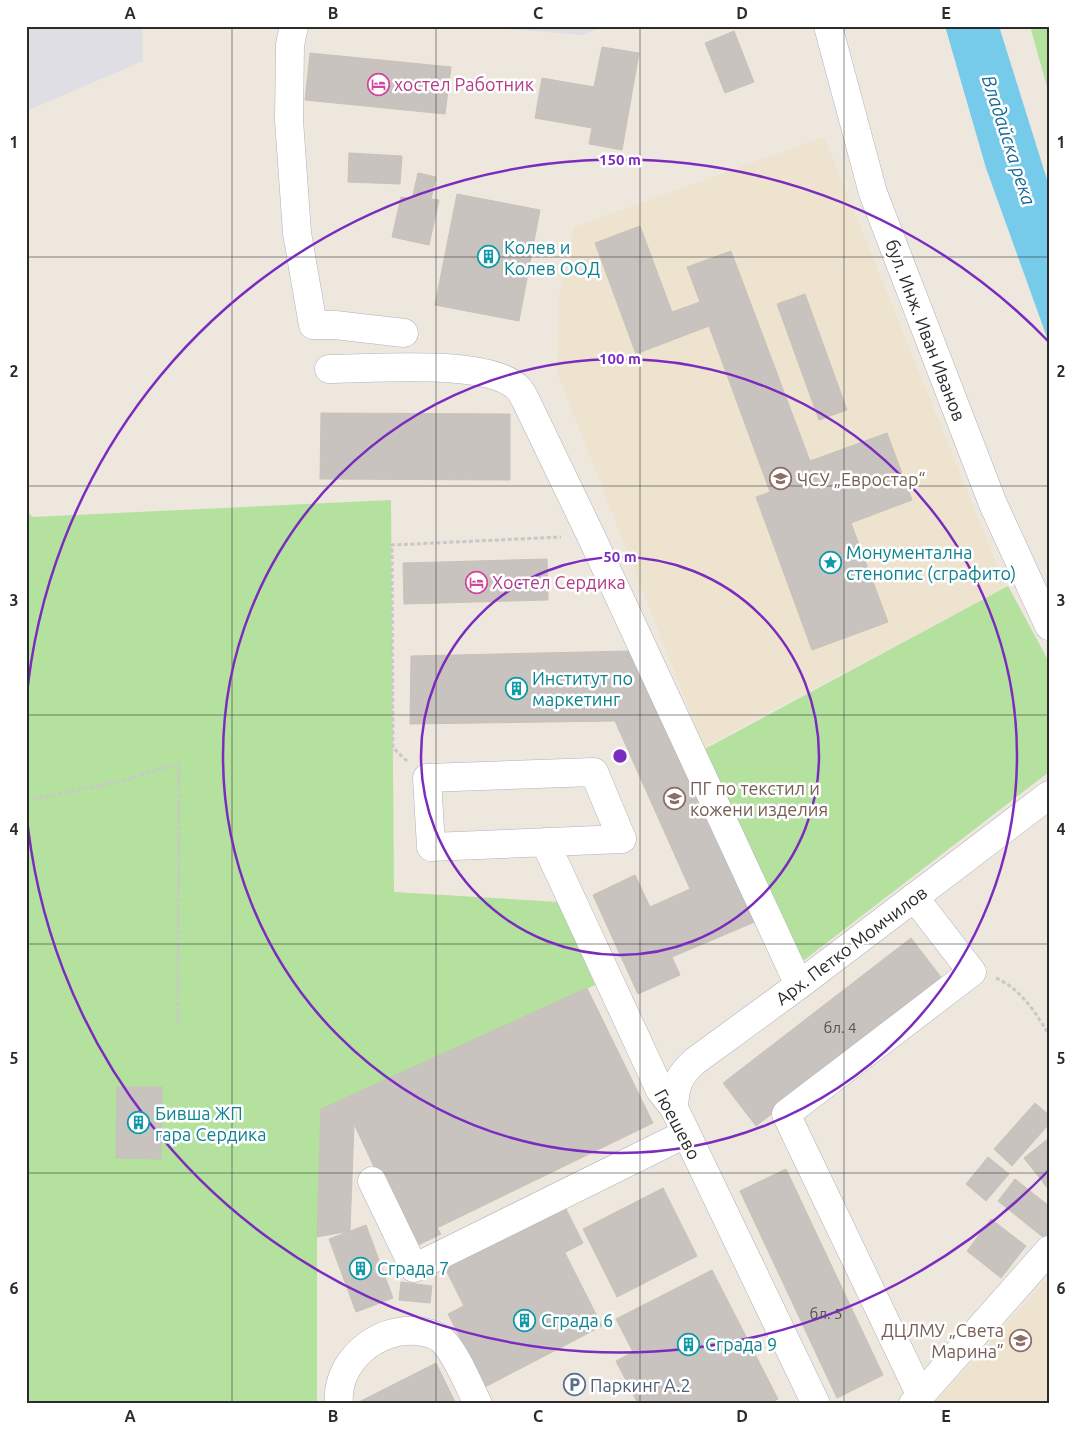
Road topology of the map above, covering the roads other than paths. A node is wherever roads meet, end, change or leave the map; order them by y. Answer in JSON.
{"nodes":[{"id":1,"x":294,"y":26,"type":"edge"},
{"id":2,"x":828,"y":26,"type":"edge"},
{"id":3,"x":404,"y":333,"type":"dead end"},
{"id":4,"x":329,"y":370,"type":"dead end"},
{"id":5,"x":1049,"y":626,"type":"edge"},
{"id":6,"x":1049,"y":795,"type":"edge"},
{"id":7,"x":545,"y":842,"type":"junction"},
{"id":8,"x":914,"y":897,"type":"junction"},
{"id":9,"x":798,"y":985,"type":"junction"},
{"id":10,"x":674,"y":1108,"type":"junction"},
{"id":11,"x":685,"y":1134,"type":"junction"},
{"id":12,"x":372,"y":1181,"type":"dead end"},
{"id":13,"x":1049,"y":1250,"type":"edge"},
{"id":14,"x":917,"y":1400,"type":"edge"},
{"id":15,"x":812,"y":1402,"type":"edge"},
{"id":16,"x":339,"y":1404,"type":"edge"},
{"id":17,"x":478,"y":1404,"type":"edge"}],
"edges":[{"from":1,"to":3,"type":"street"},
{"from":2,"to":5,"type":"street","name":"бул. Инж. Иван Иванов"},
{"from":4,"to":9,"type":"street"},
{"from":6,"to":8,"type":"street","name":"Арх. Петко Момчилов"},
{"from":7,"to":7,"type":"street"},
{"from":7,"to":10,"type":"street","name":"Гюешево"},
{"from":8,"to":9,"type":"street","name":"Арх. Петко Момчилов"},
{"from":8,"to":14,"type":"street"},
{"from":9,"to":10,"type":"street","name":"Арх. Петко Момчилов"},
{"from":10,"to":11,"type":"street","name":"Гюешево"},
{"from":11,"to":12,"type":"street"},
{"from":11,"to":15,"type":"street","name":"Гюешево"},
{"from":13,"to":14,"type":"street"},
{"from":16,"to":17,"type":"street"}]}
